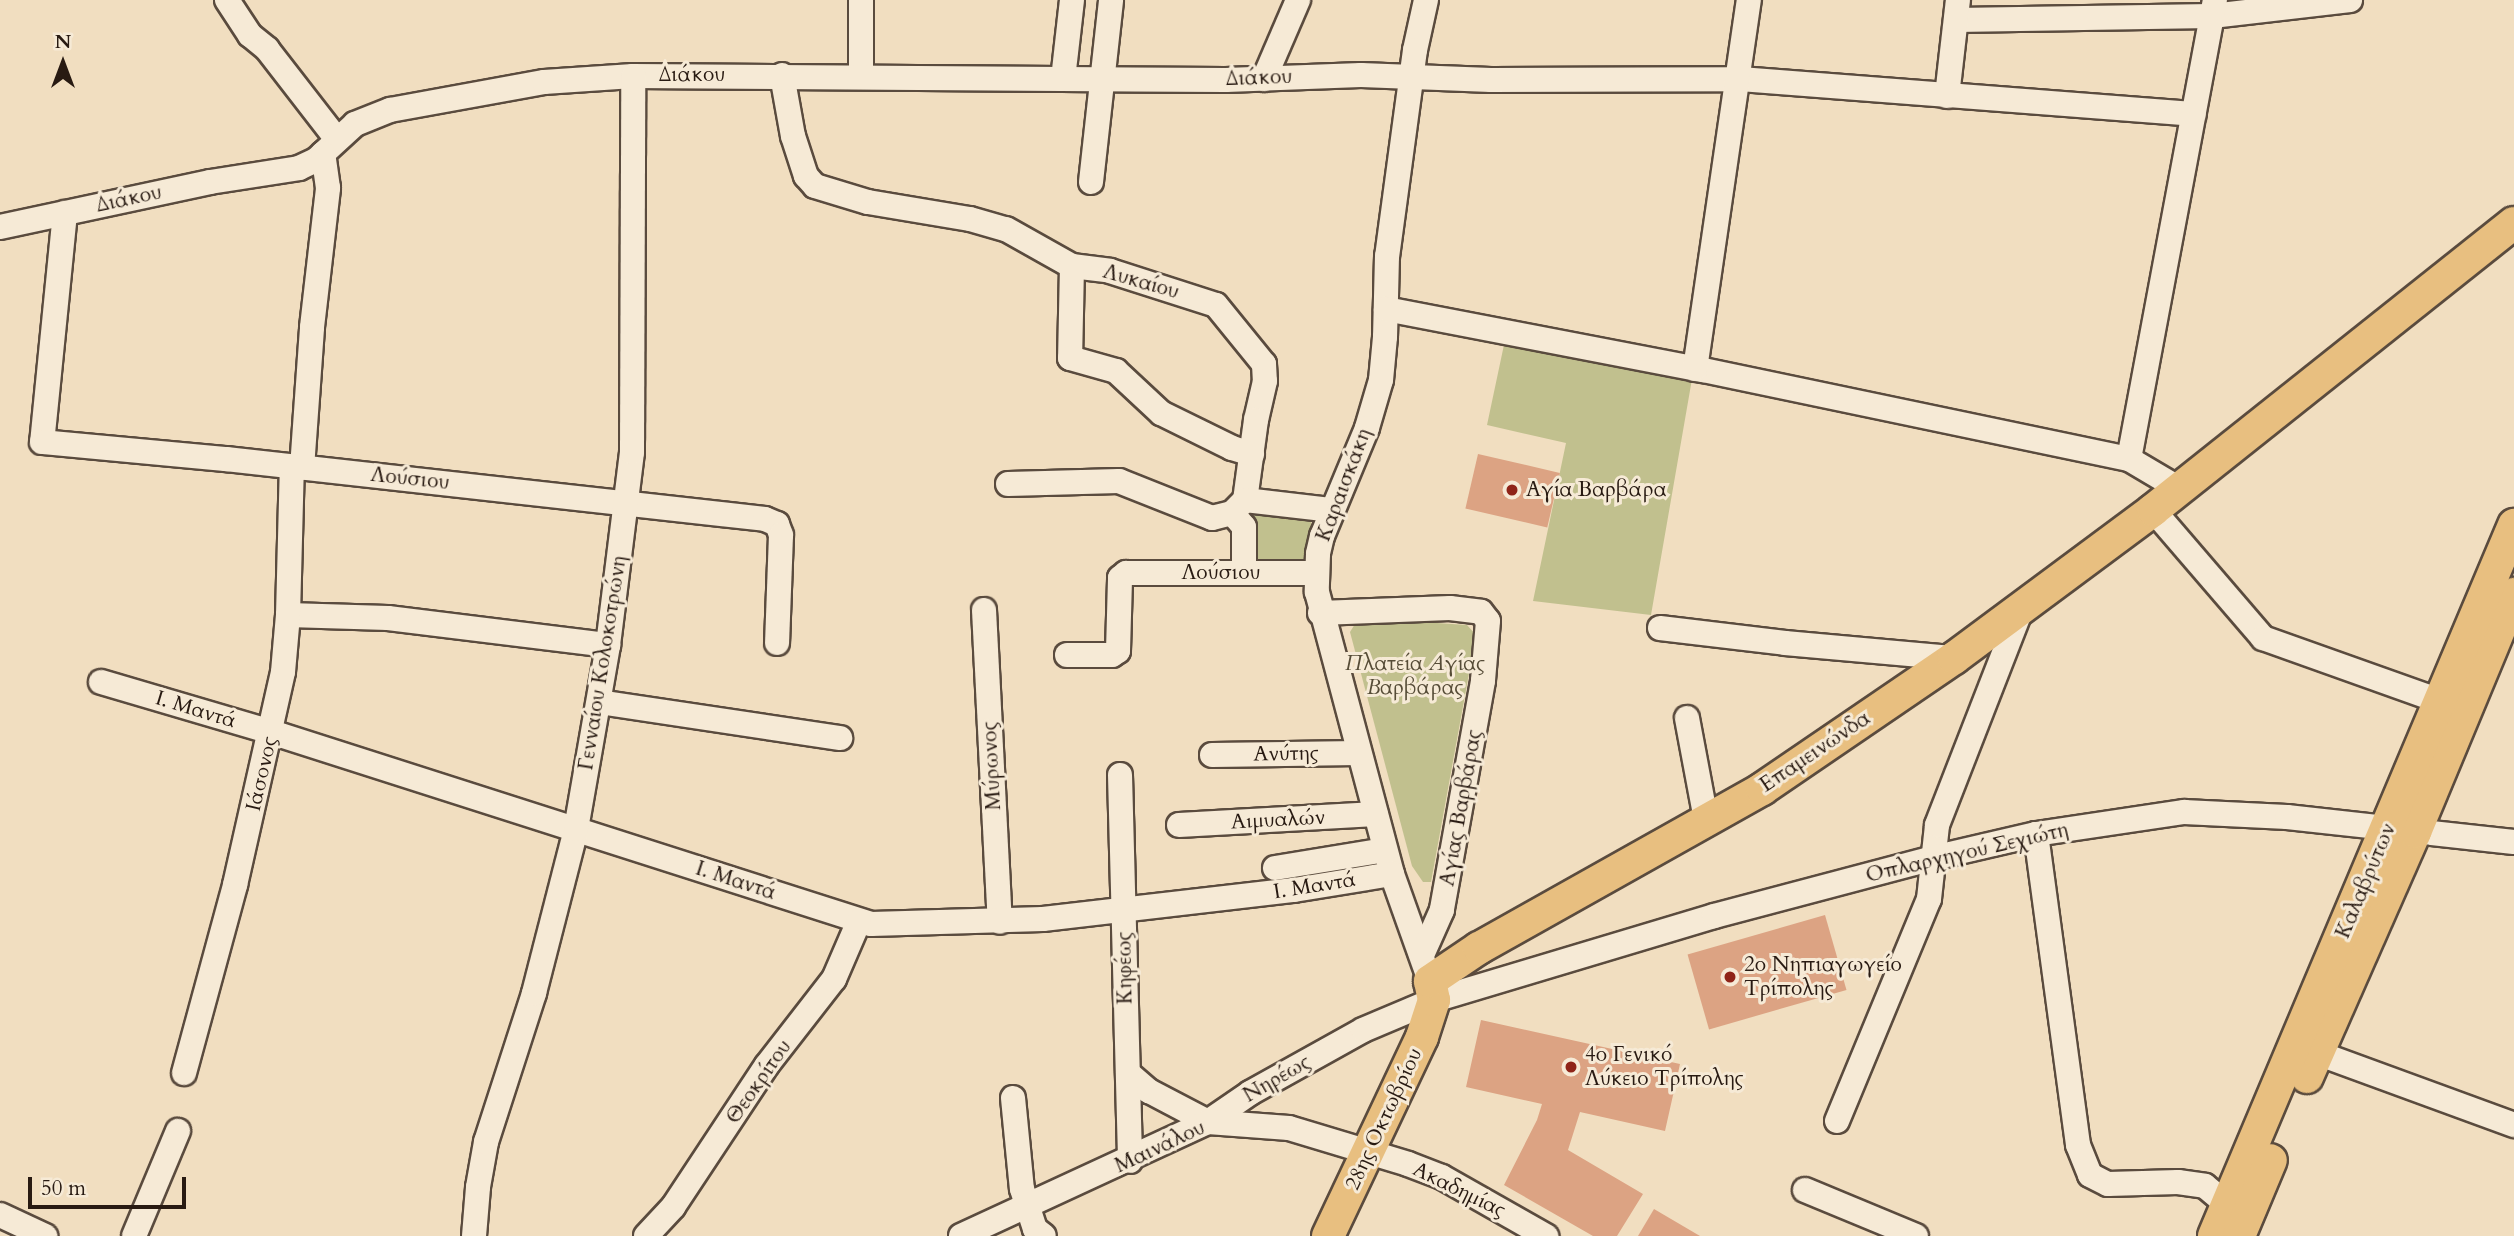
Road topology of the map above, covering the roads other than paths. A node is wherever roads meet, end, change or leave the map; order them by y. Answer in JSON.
{"nodes":[{"id":1,"x":227,"y":0,"type":"edge"},
{"id":2,"x":862,"y":0,"type":"edge"},
{"id":3,"x":1072,"y":0,"type":"edge"},
{"id":4,"x":1111,"y":0,"type":"edge"},
{"id":5,"x":1298,"y":0,"type":"edge"},
{"id":6,"x":1426,"y":0,"type":"edge"},
{"id":7,"x":1749,"y":0,"type":"edge"},
{"id":8,"x":2350,"y":0,"type":"edge"},
{"id":9,"x":2214,"y":8,"type":"edge"},
{"id":10,"x":1957,"y":10,"type":"edge"},
{"id":11,"x":782,"y":75,"type":"junction"},
{"id":12,"x":861,"y":75,"type":"junction"},
{"id":13,"x":633,"y":76,"type":"junction"},
{"id":14,"x":1412,"y":76,"type":"junction"},
{"id":15,"x":1063,"y":79,"type":"junction"},
{"id":16,"x":1264,"y":79,"type":"junction"},
{"id":17,"x":1738,"y":79,"type":"junction"},
{"id":18,"x":1102,"y":80,"type":"junction"},
{"id":19,"x":1947,"y":96,"type":"junction"},
{"id":20,"x":2194,"y":114,"type":"junction"},
{"id":21,"x":329,"y":146,"type":"junction"},
{"id":22,"x":1091,"y":182,"type":"dead end"},
{"id":23,"x":65,"y":213,"type":"junction"},
{"id":24,"x":2514,"y":223,"type":"edge"},
{"id":25,"x":0,"y":227,"type":"edge"},
{"id":26,"x":1072,"y":266,"type":"junction"},
{"id":27,"x":1386,"y":309,"type":"junction"},
{"id":28,"x":1695,"y":369,"type":"junction"},
{"id":29,"x":1252,"y":454,"type":"junction"},
{"id":30,"x":2129,"y":459,"type":"junction"},
{"id":31,"x":297,"y":467,"type":"junction"},
{"id":32,"x":1008,"y":484,"type":"dead end"},
{"id":33,"x":2178,"y":488,"type":"junction"},
{"id":34,"x":626,"y":501,"type":"junction"},
{"id":35,"x":1239,"y":506,"type":"junction"},
{"id":36,"x":1332,"y":510,"type":"junction"},
{"id":37,"x":2153,"y":510,"type":"junction"},
{"id":38,"x":2514,"y":525,"type":"edge"},
{"id":39,"x":1244,"y":573,"type":"junction"},
{"id":40,"x":1317,"y":573,"type":"junction"},
{"id":41,"x":2514,"y":594,"type":"edge"},
{"id":42,"x":2021,"y":609,"type":"junction"},
{"id":43,"x":984,"y":610,"type":"dead end"},
{"id":44,"x":1320,"y":613,"type":"junction"},
{"id":45,"x":288,"y":615,"type":"junction"},
{"id":46,"x":1660,"y":628,"type":"dead end"},
{"id":47,"x":777,"y":643,"type":"dead end"},
{"id":48,"x":608,"y":645,"type":"junction"},
{"id":49,"x":1067,"y":655,"type":"dead end"},
{"id":50,"x":1954,"y":658,"type":"junction"},
{"id":51,"x":101,"y":682,"type":"dead end"},
{"id":52,"x":2440,"y":701,"type":"junction"},
{"id":53,"x":599,"y":702,"type":"junction"},
{"id":54,"x":1687,"y":718,"type":"dead end"},
{"id":55,"x":271,"y":732,"type":"junction"},
{"id":56,"x":840,"y":738,"type":"dead end"},
{"id":57,"x":1359,"y":753,"type":"junction"},
{"id":58,"x":1212,"y":755,"type":"dead end"},
{"id":59,"x":1120,"y":775,"type":"dead end"},
{"id":60,"x":1376,"y":814,"type":"junction"},
{"id":61,"x":1706,"y":820,"type":"junction"},
{"id":62,"x":1179,"y":825,"type":"dead end"},
{"id":63,"x":576,"y":829,"type":"junction"},
{"id":64,"x":2402,"y":830,"type":"junction"},
{"id":65,"x":2036,"y":834,"type":"junction"},
{"id":66,"x":2514,"y":842,"type":"edge"},
{"id":67,"x":1385,"y":850,"type":"junction"},
{"id":68,"x":1933,"y":858,"type":"junction"},
{"id":69,"x":1275,"y":868,"type":"dead end"},
{"id":70,"x":1392,"y":874,"type":"junction"},
{"id":71,"x":1444,"y":903,"type":"junction"},
{"id":72,"x":1124,"y":907,"type":"junction"},
{"id":73,"x":859,"y":921,"type":"junction"},
{"id":74,"x":1000,"y":922,"type":"junction"},
{"id":75,"x":1411,"y":926,"type":"junction"},
{"id":76,"x":1429,"y":979,"type":"junction"},
{"id":77,"x":2307,"y":1049,"type":"junction"},
{"id":78,"x":184,"y":1073,"type":"dead end"},
{"id":79,"x":1128,"y":1073,"type":"junction"},
{"id":80,"x":1013,"y":1098,"type":"dead end"},
{"id":81,"x":1837,"y":1121,"type":"dead end"},
{"id":82,"x":1208,"y":1122,"type":"junction"},
{"id":83,"x":2514,"y":1125,"type":"edge"},
{"id":84,"x":178,"y":1131,"type":"dead end"},
{"id":85,"x":1368,"y":1152,"type":"junction"},
{"id":86,"x":1130,"y":1161,"type":"junction"},
{"id":87,"x":1805,"y":1190,"type":"dead end"},
{"id":88,"x":2228,"y":1205,"type":"junction"},
{"id":89,"x":1027,"y":1207,"type":"junction"},
{"id":90,"x":0,"y":1215,"type":"edge"},
{"id":91,"x":1506,"y":1225,"type":"edge"},
{"id":92,"x":45,"y":1236,"type":"edge"},
{"id":93,"x":134,"y":1236,"type":"edge"},
{"id":94,"x":474,"y":1236,"type":"edge"},
{"id":95,"x":646,"y":1236,"type":"edge"},
{"id":96,"x":961,"y":1236,"type":"edge"},
{"id":97,"x":1044,"y":1236,"type":"edge"},
{"id":98,"x":1328,"y":1236,"type":"edge"},
{"id":99,"x":1546,"y":1236,"type":"edge"},
{"id":100,"x":1916,"y":1236,"type":"edge"},
{"id":101,"x":2214,"y":1236,"type":"edge"},
{"id":102,"x":2239,"y":1236,"type":"edge"}],
"edges":[{"from":1,"to":21,"type":"street"},
{"from":2,"to":12,"type":"street"},
{"from":3,"to":15,"type":"street"},
{"from":4,"to":18,"type":"street"},
{"from":5,"to":16,"type":"street"},
{"from":6,"to":14,"type":"street","name":"Καραισκάκη"},
{"from":7,"to":17,"type":"street"},
{"from":8,"to":9,"type":"street"},
{"from":9,"to":10,"type":"street"},
{"from":9,"to":20,"type":"street"},
{"from":10,"to":19,"type":"street"},
{"from":11,"to":12,"type":"street","name":"Διάκου"},
{"from":11,"to":13,"type":"street","name":"Διάκου"},
{"from":11,"to":26,"type":"street","name":"Λυκαίου"},
{"from":12,"to":15,"type":"street","name":"Διάκου"},
{"from":13,"to":21,"type":"street","name":"Διάκου"},
{"from":13,"to":34,"type":"street","name":"Γενναίου Κολοκοτρώνη"},
{"from":14,"to":16,"type":"street","name":"Διάκου"},
{"from":14,"to":17,"type":"street","name":"Διάκου"},
{"from":14,"to":27,"type":"street","name":"Καραισκάκη"},
{"from":15,"to":18,"type":"street","name":"Διάκου"},
{"from":16,"to":18,"type":"street","name":"Διάκου"},
{"from":17,"to":19,"type":"street","name":"Διάκου"},
{"from":17,"to":28,"type":"street"},
{"from":18,"to":22,"type":"street"},
{"from":19,"to":20,"type":"street","name":"Διάκου"},
{"from":20,"to":30,"type":"street"},
{"from":21,"to":23,"type":"street","name":"Διάκου"},
{"from":21,"to":31,"type":"street","name":"Ιάσονος"},
{"from":23,"to":25,"type":"street","name":"Διάκου"},
{"from":23,"to":31,"type":"street","name":"Λούσιου"},
{"from":24,"to":33,"type":"main road","name":"Επαμεινώνδα"},
{"from":26,"to":29,"type":"street"},
{"from":26,"to":29,"type":"street","name":"Λυκαίου"},
{"from":27,"to":28,"type":"street"},
{"from":27,"to":36,"type":"street","name":"Καραισκάκη"},
{"from":28,"to":30,"type":"street"},
{"from":29,"to":35,"type":"street","name":"Λυκαίου"},
{"from":30,"to":33,"type":"street"},
{"from":31,"to":34,"type":"street","name":"Λούσιου"},
{"from":31,"to":45,"type":"street","name":"Ιάσονος"},
{"from":32,"to":35,"type":"street"},
{"from":33,"to":37,"type":"main road","name":"Επαμεινώνδα"},
{"from":34,"to":47,"type":"street","name":"Λούσιου"},
{"from":34,"to":48,"type":"street","name":"Γενναίου Κολοκοτρώνη"},
{"from":35,"to":36,"type":"street"},
{"from":35,"to":39,"type":"street"},
{"from":36,"to":40,"type":"street","name":"Καραισκάκη"},
{"from":37,"to":42,"type":"main road","name":"Επαμεινώνδα"},
{"from":37,"to":52,"type":"street"},
{"from":38,"to":52,"type":"main road","name":"Καλαβρύτων"},
{"from":39,"to":40,"type":"street","name":"Λούσιου"},
{"from":39,"to":49,"type":"street","name":"Λούσιου"},
{"from":40,"to":44,"type":"street","name":"Καραισκάκη"},
{"from":41,"to":64,"type":"main road","name":"Καλαβρύτων"},
{"from":42,"to":50,"type":"main road","name":"Επαμεινώνδα"},
{"from":42,"to":68,"type":"street"},
{"from":43,"to":74,"type":"street","name":"Μύρωνος"},
{"from":44,"to":57,"type":"street","name":"Καραισκάκη"},
{"from":44,"to":71,"type":"street","name":"Αγίας Βαρβάρας"},
{"from":45,"to":48,"type":"street"},
{"from":45,"to":55,"type":"street","name":"Ιάσονος"},
{"from":46,"to":50,"type":"street"},
{"from":48,"to":53,"type":"street","name":"Γενναίου Κολοκοτρώνη"},
{"from":50,"to":61,"type":"main road","name":"Επαμεινώνδα"},
{"from":51,"to":55,"type":"street","name":"Ι. Μαντά"},
{"from":52,"to":64,"type":"main road","name":"Καλαβρύτων"},
{"from":53,"to":56,"type":"street"},
{"from":53,"to":63,"type":"street","name":"Γενναίου Κολοκοτρώνη"},
{"from":54,"to":61,"type":"street"},
{"from":55,"to":63,"type":"street","name":"Ι. Μαντά"},
{"from":55,"to":78,"type":"street","name":"Ιάσονος"},
{"from":57,"to":58,"type":"street","name":"Ανύτης"},
{"from":57,"to":60,"type":"street","name":"Καραισκάκη"},
{"from":59,"to":72,"type":"street","name":"Κηφέως"},
{"from":60,"to":62,"type":"street","name":"Αιμυαλών"},
{"from":60,"to":67,"type":"street","name":"Καραισκάκη"},
{"from":61,"to":76,"type":"main road","name":"Επαμεινώνδα"},
{"from":63,"to":73,"type":"street","name":"Ι. Μαντά"},
{"from":63,"to":94,"type":"street","name":"Γενναίου Κολοκοτρώνη"},
{"from":64,"to":65,"type":"street","name":"Οπλαρχηγού Σεχιώτη"},
{"from":64,"to":66,"type":"street","name":"Οπλαρχηγού Σεχιώτη"},
{"from":64,"to":77,"type":"main road","name":"Καλαβρύτων"},
{"from":65,"to":68,"type":"street","name":"Οπλαρχηγού Σεχιώτη"},
{"from":65,"to":88,"type":"street"},
{"from":67,"to":69,"type":"street"},
{"from":67,"to":70,"type":"street","name":"Καραισκάκη"},
{"from":68,"to":76,"type":"street","name":"Οπλαρχηγού Σεχιώτη"},
{"from":68,"to":81,"type":"street"},
{"from":70,"to":72,"type":"street","name":"Ι. Μαντά"},
{"from":70,"to":75,"type":"street","name":"Καραισκάκη"},
{"from":71,"to":75,"type":"street"},
{"from":71,"to":76,"type":"street","name":"Αγίας Βαρβάρας"},
{"from":72,"to":74,"type":"street","name":"Ι. Μαντά"},
{"from":72,"to":79,"type":"street","name":"Κηφέως"},
{"from":73,"to":74,"type":"street","name":"Ι. Μαντά"},
{"from":73,"to":95,"type":"street","name":"Θεοκρίτου"},
{"from":75,"to":76,"type":"street","name":"Καραισκάκη"},
{"from":76,"to":82,"type":"street","name":"Νηρέως"},
{"from":76,"to":85,"type":"main road","name":"28ης Οκτωβρίου"},
{"from":77,"to":83,"type":"street"},
{"from":77,"to":88,"type":"main road","name":"Καλαβρύτων"},
{"from":77,"to":102,"type":"main road","name":"Καλαβρύτων"},
{"from":79,"to":82,"type":"street"},
{"from":79,"to":86,"type":"street","name":"Κηφέως"},
{"from":80,"to":89,"type":"street"},
{"from":82,"to":85,"type":"street","name":"Μαινάλου"},
{"from":82,"to":86,"type":"street","name":"Μαινάλου"},
{"from":84,"to":93,"type":"street"},
{"from":85,"to":91,"type":"street","name":"Ακαδημίας"},
{"from":85,"to":98,"type":"main road","name":"28ης Οκτωβρίου"},
{"from":86,"to":89,"type":"street","name":"Μαινάλου"},
{"from":87,"to":100,"type":"street"},
{"from":88,"to":101,"type":"main road","name":"Καλαβρύτων"},
{"from":89,"to":96,"type":"street","name":"Μαινάλου"},
{"from":89,"to":97,"type":"street"},
{"from":90,"to":92,"type":"street"},
{"from":91,"to":99,"type":"street","name":"Ακαδημίας"}]}
